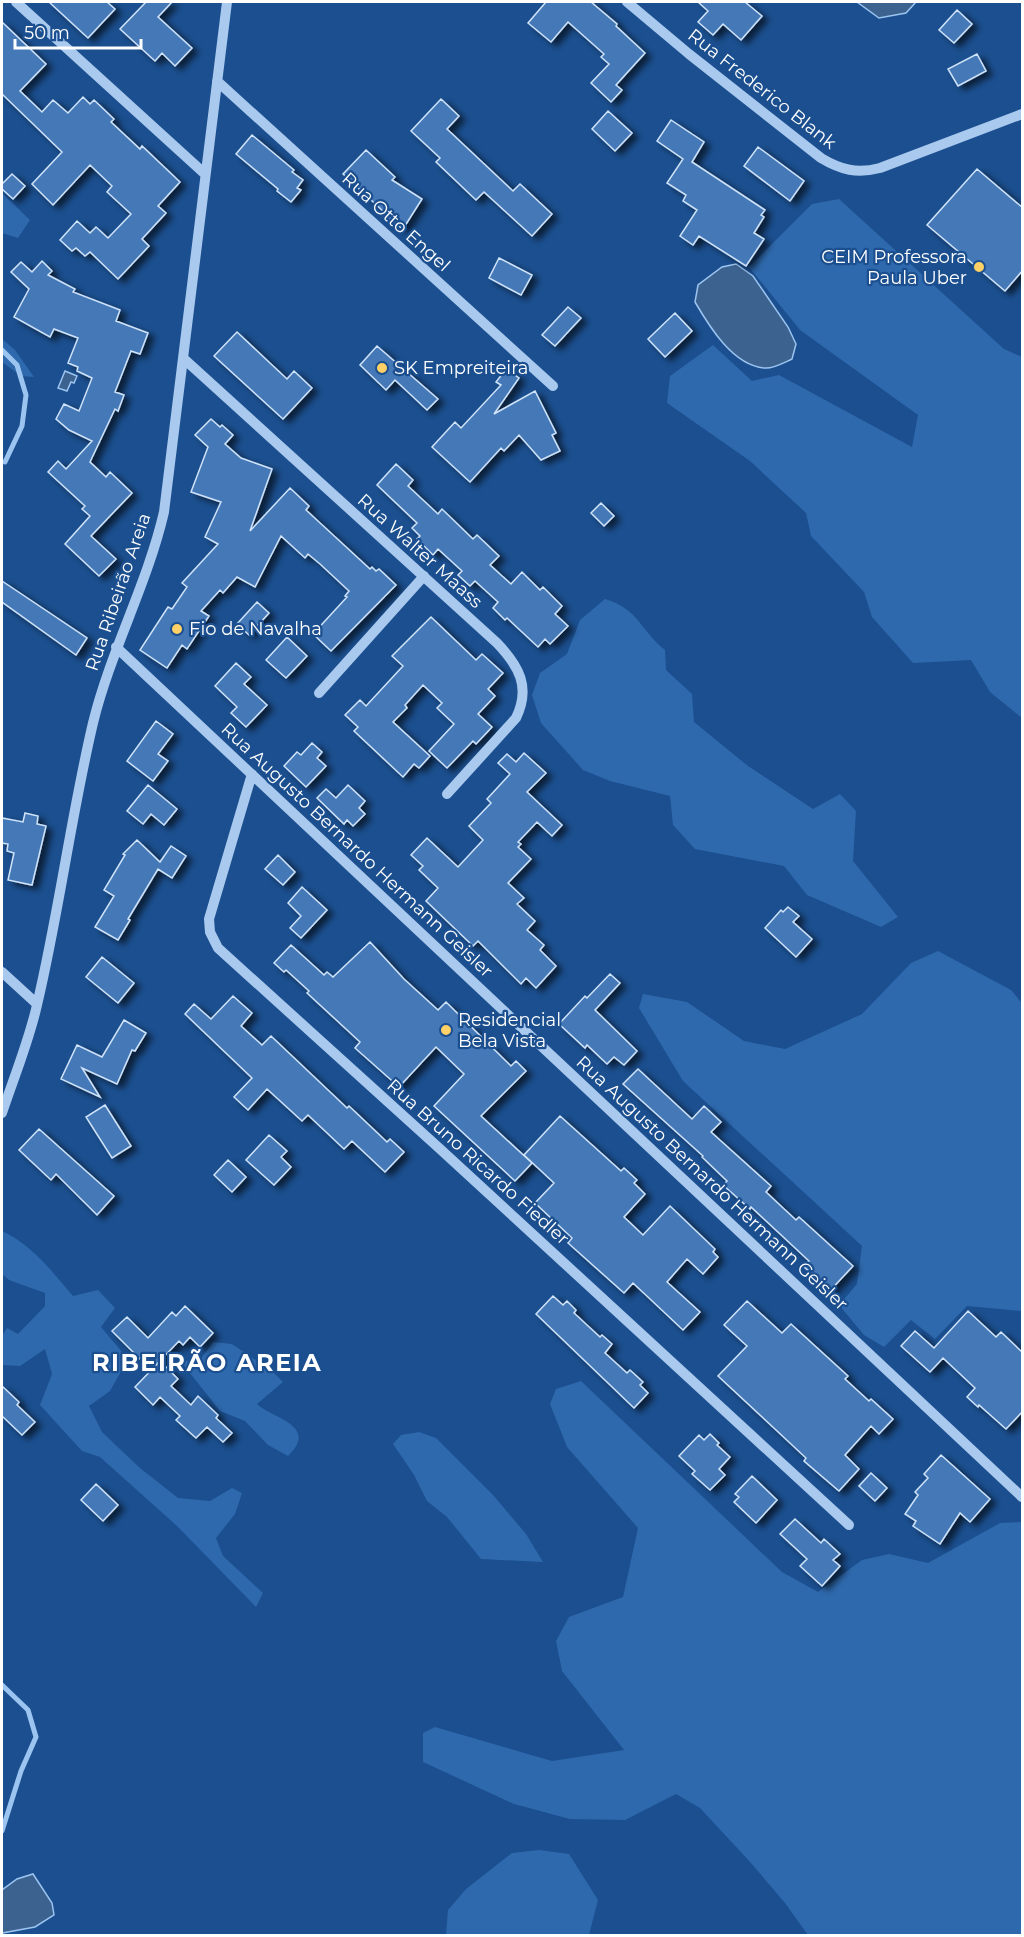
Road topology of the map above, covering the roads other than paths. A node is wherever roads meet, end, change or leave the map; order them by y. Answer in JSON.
{"nodes":[{"id":1,"x":16,"y":2,"type":"edge"},
{"id":2,"x":227,"y":2,"type":"edge"},
{"id":3,"x":627,"y":2,"type":"edge"},
{"id":4,"x":217,"y":81,"type":"junction"},
{"id":5,"x":1023,"y":114,"type":"edge"},
{"id":6,"x":205,"y":174,"type":"junction"},
{"id":7,"x":183,"y":358,"type":"junction"},
{"id":8,"x":553,"y":386,"type":"dead end"},
{"id":9,"x":424,"y":576,"type":"junction"},
{"id":10,"x":116,"y":647,"type":"junction"},
{"id":11,"x":319,"y":693,"type":"dead end"},
{"id":12,"x":252,"y":774,"type":"junction"},
{"id":13,"x":447,"y":794,"type":"dead end"},
{"id":14,"x":2,"y":972,"type":"edge"},
{"id":15,"x":38,"y":1004,"type":"junction"},
{"id":16,"x":2,"y":1113,"type":"edge"},
{"id":17,"x":1023,"y":1497,"type":"edge"},
{"id":18,"x":849,"y":1526,"type":"dead end"}],
"edges":[{"from":1,"to":6,"type":"street"},
{"from":2,"to":4,"type":"street","name":"Rua Ribeirão Areia"},
{"from":3,"to":5,"type":"street","name":"Rua Frederico Blank"},
{"from":4,"to":6,"type":"street","name":"Rua Ribeirão Areia"},
{"from":4,"to":8,"type":"street","name":"Rua Otto Engel"},
{"from":6,"to":7,"type":"street","name":"Rua Ribeirão Areia"},
{"from":7,"to":9,"type":"street","name":"Rua Walter Maass"},
{"from":7,"to":10,"type":"street","name":"Rua Ribeirão Areia"},
{"from":9,"to":11,"type":"street"},
{"from":9,"to":13,"type":"street","name":"Rua Walter Maass"},
{"from":10,"to":12,"type":"street","name":"Rua Augusto Bernardo Hermann Geisler"},
{"from":10,"to":15,"type":"street","name":"Rua Ribeirão Areia"},
{"from":12,"to":17,"type":"street","name":"Rua Augusto Bernardo Hermann Geisler"},
{"from":12,"to":18,"type":"street","name":"Rua Bruno Ricardo Fiedler"},
{"from":14,"to":15,"type":"street"},
{"from":15,"to":16,"type":"street","name":"Rua Ribeirão Areia"}]}
